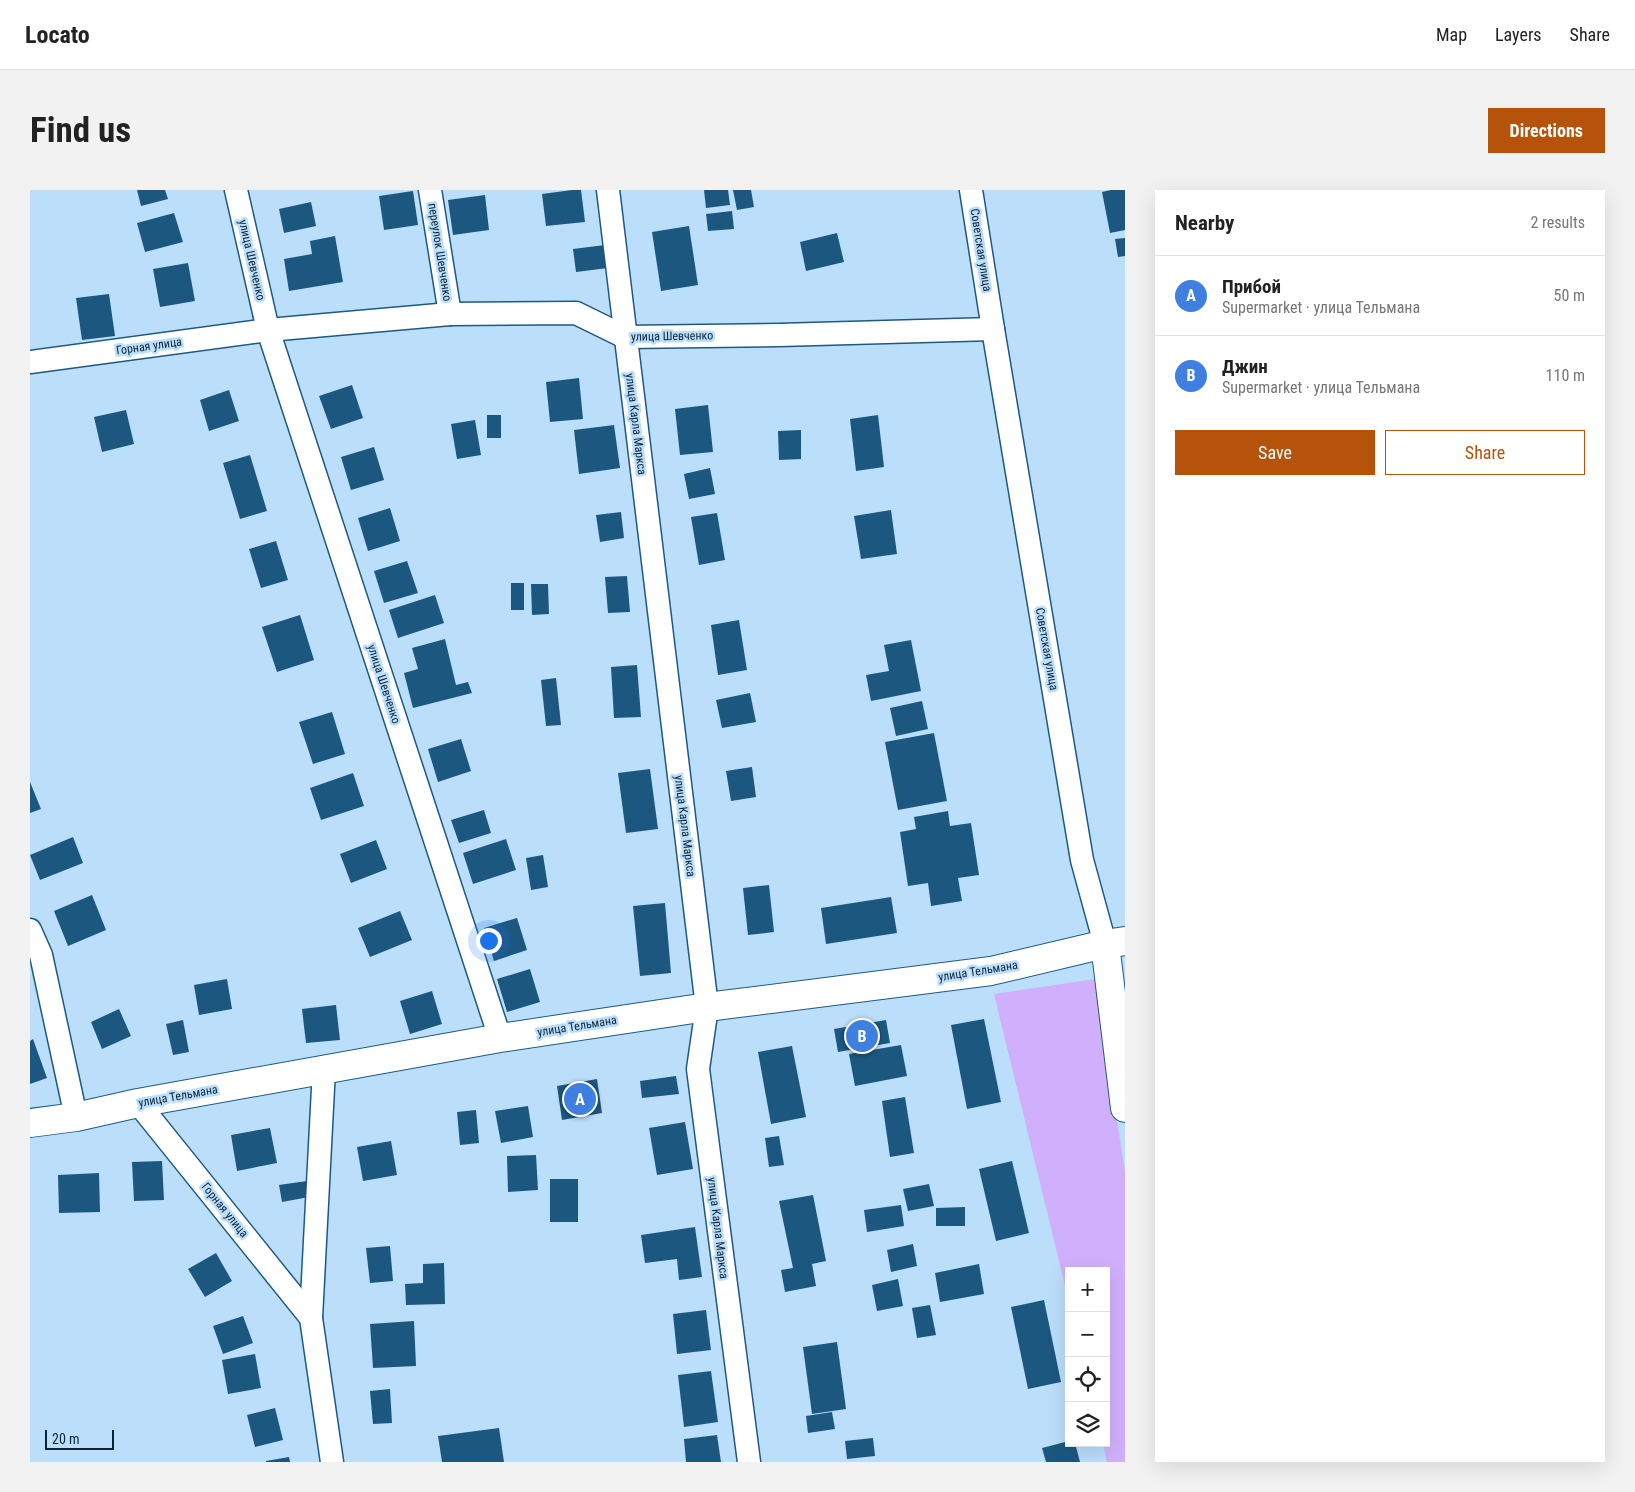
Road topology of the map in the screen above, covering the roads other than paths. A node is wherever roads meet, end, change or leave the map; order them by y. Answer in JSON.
{"nodes":[{"id":1,"x":236,"y":190,"type":"edge"},
{"id":2,"x":430,"y":190,"type":"edge"},
{"id":3,"x":608,"y":190,"type":"edge"},
{"id":4,"x":971,"y":190,"type":"edge"},
{"id":5,"x":450,"y":314,"type":"junction"},
{"id":6,"x":993,"y":329,"type":"junction"},
{"id":7,"x":268,"y":330,"type":"junction"},
{"id":8,"x":625,"y":337,"type":"junction"},
{"id":9,"x":30,"y":362,"type":"edge"},
{"id":10,"x":30,"y":930,"type":"edge"},
{"id":11,"x":1115,"y":942,"type":"edge"},
{"id":12,"x":708,"y":1006,"type":"junction"},
{"id":13,"x":500,"y":1038,"type":"junction"},
{"id":14,"x":324,"y":1069,"type":"junction"},
{"id":15,"x":138,"y":1102,"type":"junction"},
{"id":16,"x":1125,"y":1108,"type":"edge"},
{"id":17,"x":76,"y":1117,"type":"junction"},
{"id":18,"x":30,"y":1123,"type":"edge"},
{"id":19,"x":311,"y":1318,"type":"junction"},
{"id":20,"x":332,"y":1462,"type":"edge"},
{"id":21,"x":749,"y":1462,"type":"edge"}],
"edges":[{"from":1,"to":7,"type":"street","name":"улица Шевченко"},
{"from":2,"to":5,"type":"street","name":"переулок Шевченко"},
{"from":3,"to":8,"type":"street","name":"улица Карла Маркса"},
{"from":4,"to":6,"type":"street","name":"Советская улица"},
{"from":5,"to":7,"type":"street","name":"улица Шевченко"},
{"from":5,"to":8,"type":"street","name":"улица Шевченко"},
{"from":6,"to":8,"type":"street","name":"улица Шевченко"},
{"from":6,"to":11,"type":"street","name":"Советская улица"},
{"from":7,"to":9,"type":"street","name":"Горная улица"},
{"from":7,"to":13,"type":"street","name":"улица Шевченко"},
{"from":8,"to":12,"type":"street","name":"улица Карла Маркса"},
{"from":10,"to":17,"type":"street"},
{"from":11,"to":12,"type":"street","name":"улица Тельмана"},
{"from":11,"to":16,"type":"street","name":"Советская улица"},
{"from":12,"to":13,"type":"street","name":"улица Тельмана"},
{"from":12,"to":21,"type":"street","name":"улица Карла Маркса"},
{"from":13,"to":14,"type":"street","name":"улица Тельмана"},
{"from":14,"to":15,"type":"street","name":"улица Тельмана"},
{"from":14,"to":19,"type":"street"},
{"from":15,"to":17,"type":"street","name":"улица Тельмана"},
{"from":15,"to":19,"type":"street","name":"Горная улица"},
{"from":17,"to":18,"type":"street","name":"улица Тельмана"},
{"from":19,"to":20,"type":"street"}]}
